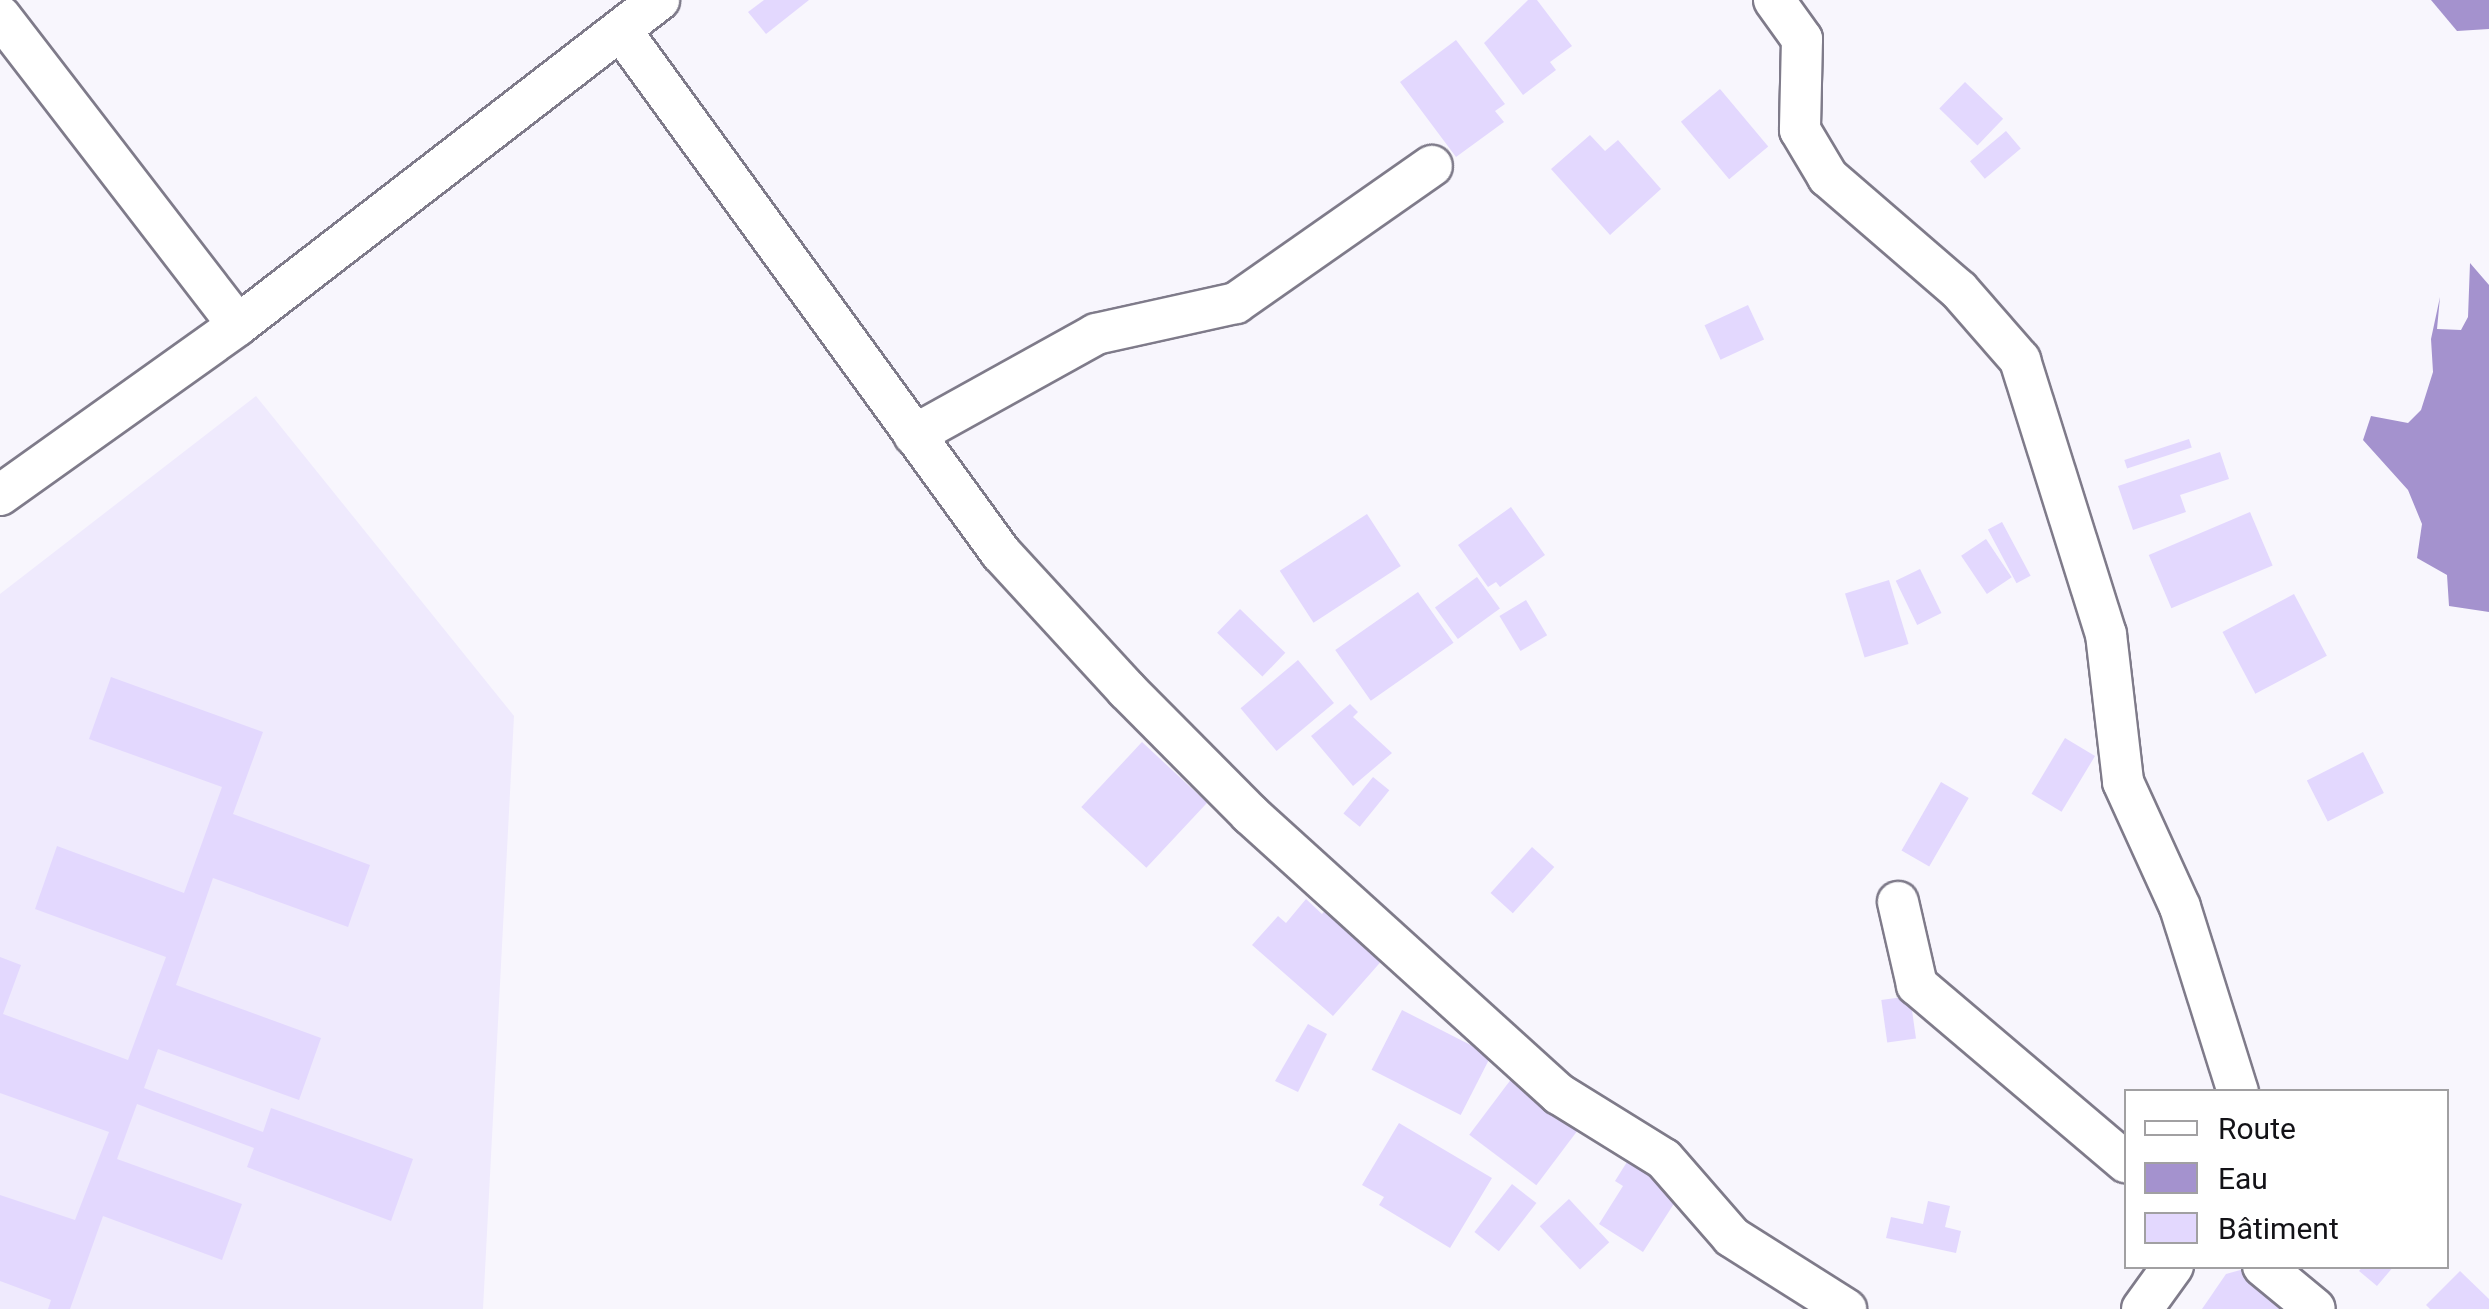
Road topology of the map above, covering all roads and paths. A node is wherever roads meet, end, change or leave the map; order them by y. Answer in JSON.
{"nodes":[{"id":1,"x":659,"y":0,"type":"edge"},
{"id":2,"x":1774,"y":0,"type":"edge"},
{"id":3,"x":0,"y":16,"type":"edge"},
{"id":4,"x":622,"y":32,"type":"junction"},
{"id":5,"x":1432,"y":166,"type":"dead end"},
{"id":6,"x":238,"y":325,"type":"junction"},
{"id":7,"x":914,"y":435,"type":"junction"},
{"id":8,"x":0,"y":495,"type":"edge"},
{"id":9,"x":1898,"y":902,"type":"dead end"},
{"id":10,"x":2237,"y":1089,"type":"edge"},
{"id":11,"x":2124,"y":1160,"type":"edge"},
{"id":12,"x":2171,"y":1269,"type":"edge"},
{"id":13,"x":2267,"y":1269,"type":"edge"},
{"id":14,"x":1846,"y":1309,"type":"edge"},
{"id":15,"x":2142,"y":1309,"type":"edge"},
{"id":16,"x":2316,"y":1309,"type":"edge"}],
"edges":[{"from":1,"to":4,"type":"street"},
{"from":2,"to":10,"type":"street"},
{"from":3,"to":6,"type":"street"},
{"from":4,"to":6,"type":"street"},
{"from":4,"to":7,"type":"street"},
{"from":5,"to":7,"type":"street"},
{"from":6,"to":8,"type":"street"},
{"from":7,"to":14,"type":"street"},
{"from":9,"to":11,"type":"street"},
{"from":12,"to":15,"type":"street"},
{"from":13,"to":16,"type":"street"}]}
